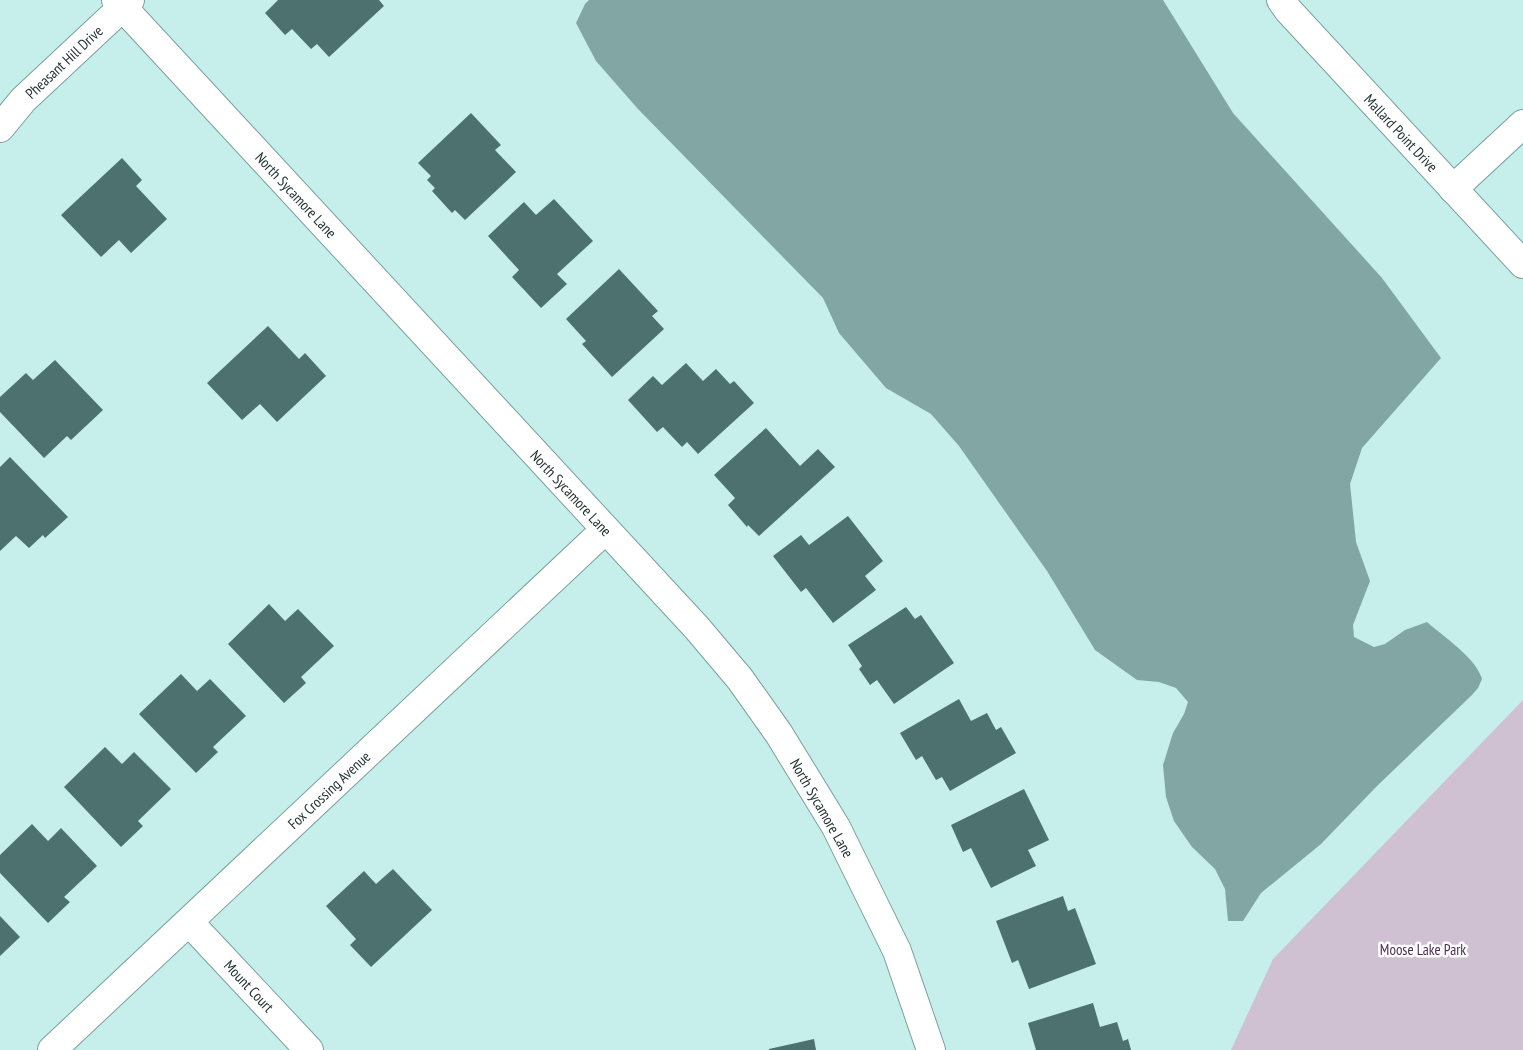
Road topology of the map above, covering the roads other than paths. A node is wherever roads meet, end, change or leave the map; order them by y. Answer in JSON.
{"nodes":[{"id":1,"x":1281,"y":0,"type":"edge"},
{"id":2,"x":123,"y":2,"type":"edge"},
{"id":3,"x":1523,"y":124,"type":"edge"},
{"id":4,"x":0,"y":128,"type":"edge"},
{"id":5,"x":1452,"y":189,"type":"junction"},
{"id":6,"x":1523,"y":264,"type":"edge"},
{"id":7,"x":605,"y":530,"type":"junction"},
{"id":8,"x":189,"y":922,"type":"junction"},
{"id":9,"x":52,"y":1050,"type":"edge"},
{"id":10,"x":309,"y":1050,"type":"edge"},
{"id":11,"x":931,"y":1050,"type":"edge"}],
"edges":[{"from":1,"to":5,"type":"street","name":"Mallard Point Drive"},
{"from":2,"to":4,"type":"street","name":"Pheasant Hill Drive"},
{"from":2,"to":7,"type":"street","name":"North Sycamore Lane"},
{"from":3,"to":5,"type":"street"},
{"from":5,"to":6,"type":"street","name":"Mallard Point Drive"},
{"from":7,"to":8,"type":"street","name":"Fox Crossing Avenue"},
{"from":7,"to":11,"type":"street","name":"North Sycamore Lane"},
{"from":8,"to":9,"type":"street","name":"Fox Crossing Avenue"},
{"from":8,"to":10,"type":"street","name":"Mount Court"}]}
